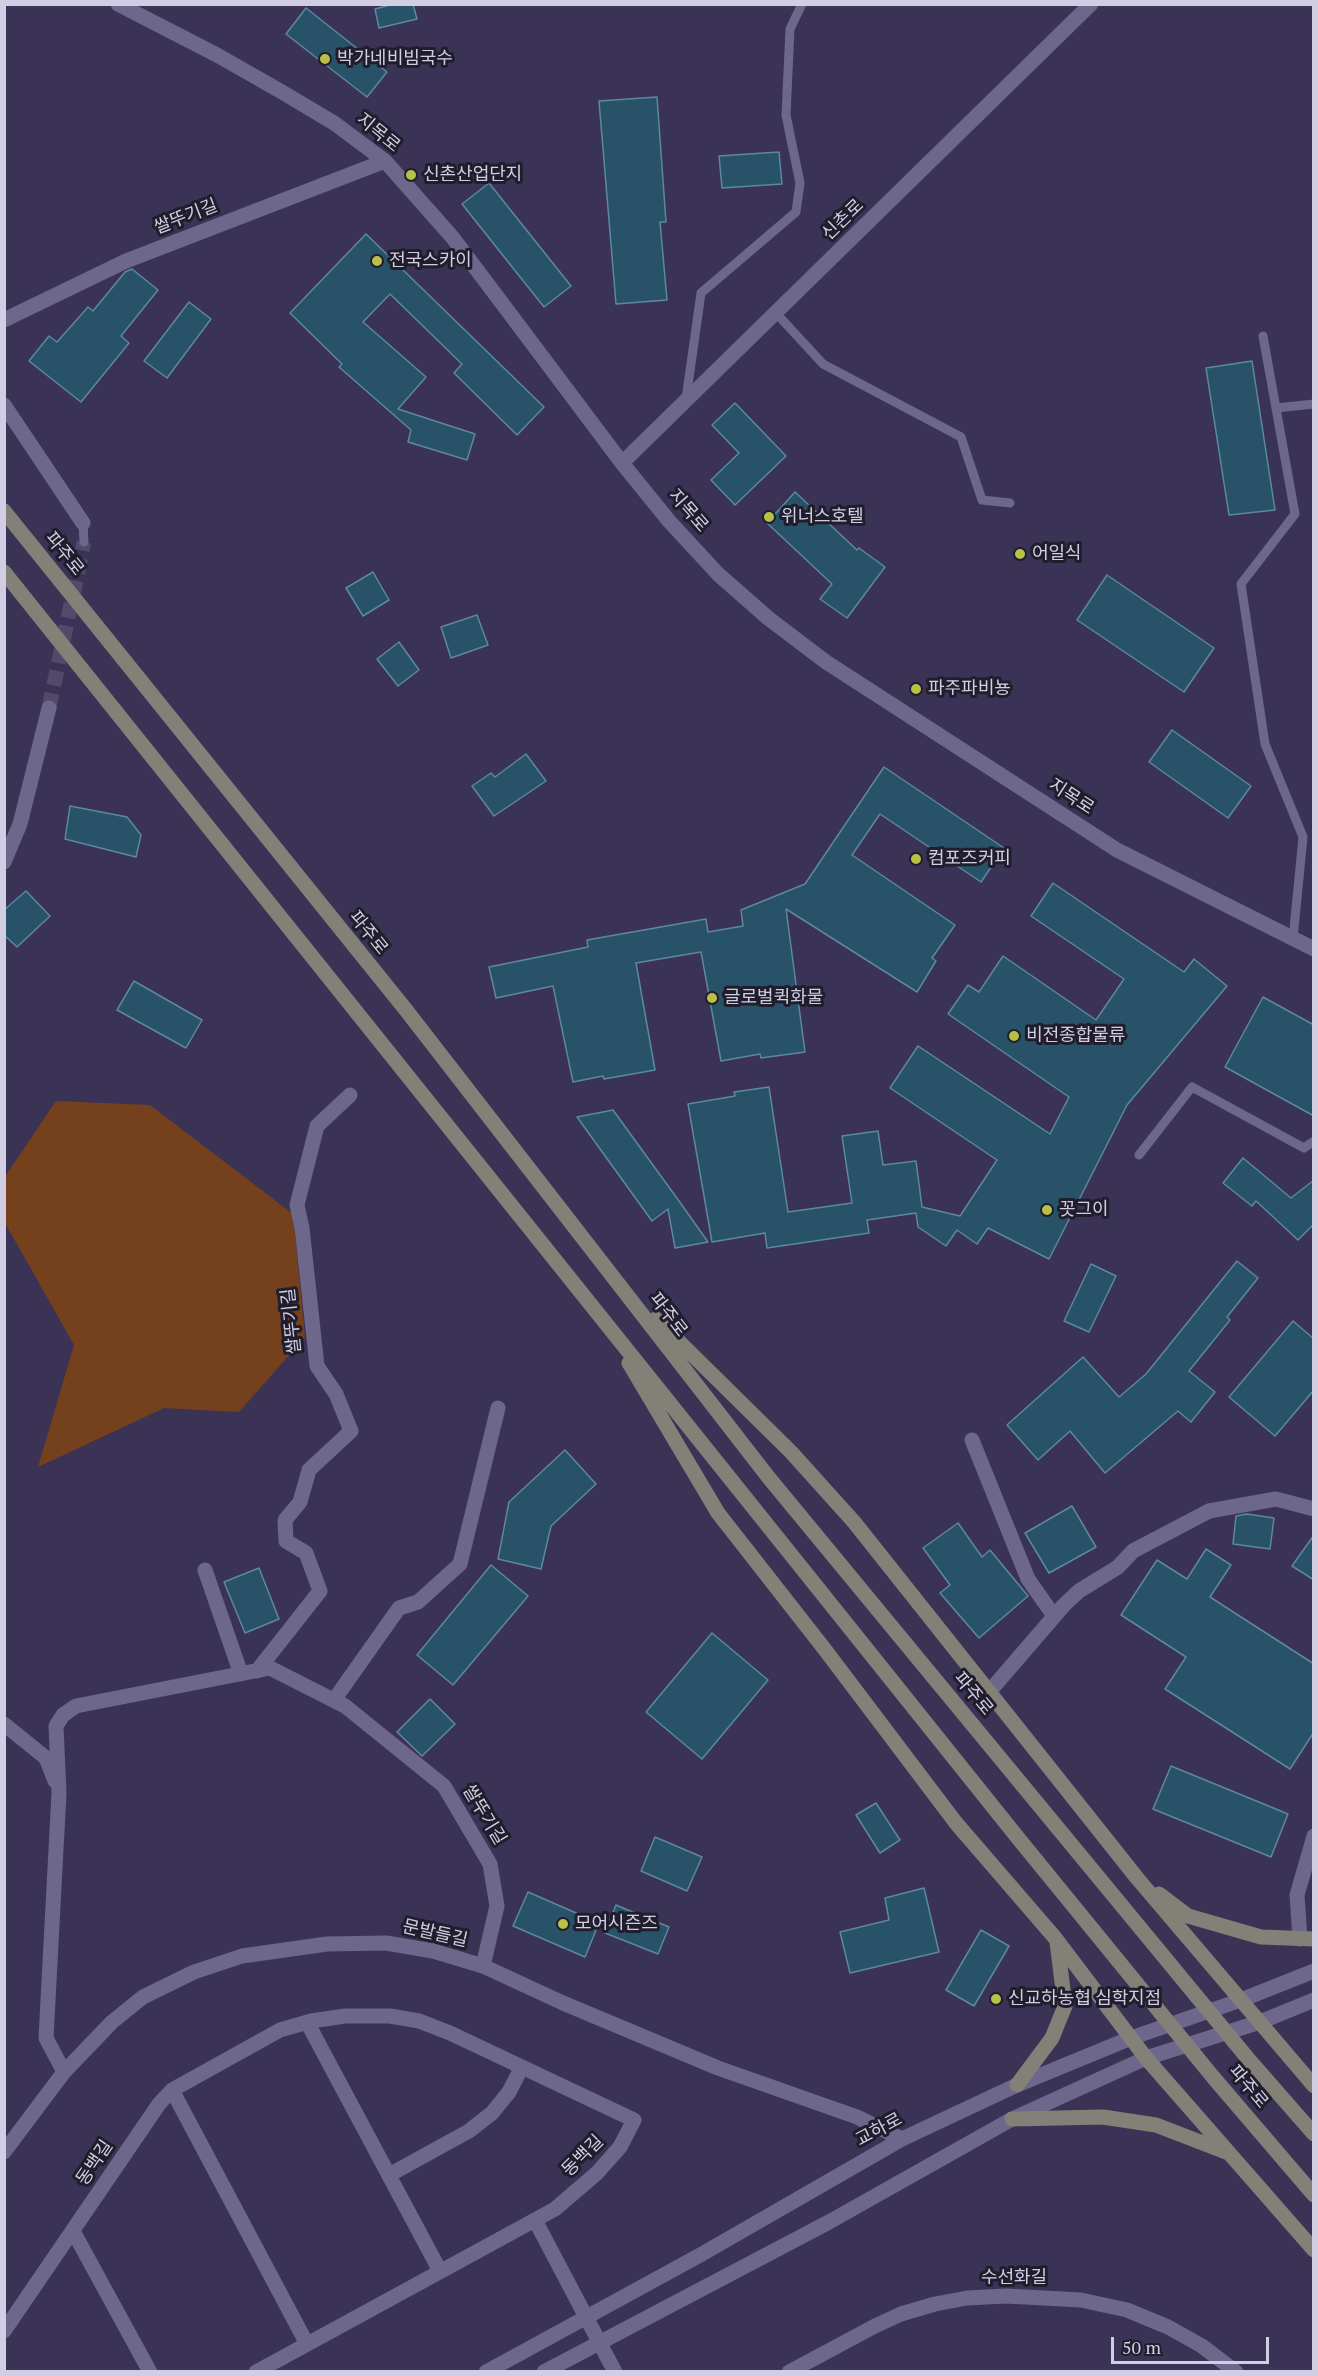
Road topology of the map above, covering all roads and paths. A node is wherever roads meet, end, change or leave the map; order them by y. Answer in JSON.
{"nodes":[{"id":1,"x":118,"y":4,"type":"edge"},
{"id":2,"x":802,"y":4,"type":"edge"},
{"id":3,"x":1091,"y":4,"type":"edge"},
{"id":4,"x":385,"y":161,"type":"junction"},
{"id":5,"x":776,"y":313,"type":"junction"},
{"id":6,"x":4,"y":320,"type":"edge"},
{"id":7,"x":1263,"y":336,"type":"dead end"},
{"id":8,"x":686,"y":400,"type":"junction"},
{"id":9,"x":1314,"y":404,"type":"edge"},
{"id":10,"x":4,"y":405,"type":"edge"},
{"id":11,"x":1276,"y":408,"type":"junction"},
{"id":12,"x":622,"y":463,"type":"junction"},
{"id":13,"x":1010,"y":503,"type":"dead end"},
{"id":14,"x":4,"y":511,"type":"edge"},
{"id":15,"x":83,"y":523,"type":"joint"},
{"id":16,"x":84,"y":542,"type":"tunnel mouth"},
{"id":17,"x":4,"y":572,"type":"edge"},
{"id":18,"x":49,"y":708,"type":"tunnel mouth"},
{"id":19,"x":4,"y":862,"type":"edge"},
{"id":20,"x":1293,"y":939,"type":"junction"},
{"id":21,"x":1314,"y":949,"type":"edge"},
{"id":22,"x":350,"y":1095,"type":"dead end"},
{"id":23,"x":1314,"y":1141,"type":"edge"},
{"id":24,"x":1139,"y":1155,"type":"dead end"},
{"id":25,"x":615,"y":1278,"type":"junction"},
{"id":26,"x":601,"y":1317,"type":"junction"},
{"id":27,"x":498,"y":1408,"type":"dead end"},
{"id":28,"x":972,"y":1440,"type":"dead end"},
{"id":29,"x":1314,"y":1509,"type":"edge"},
{"id":30,"x":205,"y":1570,"type":"dead end"},
{"id":31,"x":1054,"y":1616,"type":"junction"},
{"id":32,"x":257,"y":1671,"type":"junction"},
{"id":33,"x":241,"y":1674,"type":"junction"},
{"id":34,"x":989,"y":1692,"type":"junction"},
{"id":35,"x":334,"y":1700,"type":"junction"},
{"id":36,"x":4,"y":1724,"type":"edge"},
{"id":37,"x":59,"y":1793,"type":"junction"},
{"id":38,"x":1314,"y":1836,"type":"edge"},
{"id":39,"x":1137,"y":1878,"type":"junction"},
{"id":40,"x":1056,"y":1939,"type":"junction"},
{"id":41,"x":1307,"y":1939,"type":"edge"},
{"id":42,"x":483,"y":1966,"type":"junction"},
{"id":43,"x":1314,"y":1971,"type":"edge"},
{"id":44,"x":1241,"y":2000,"type":"junction"},
{"id":45,"x":1314,"y":2000,"type":"edge"},
{"id":46,"x":307,"y":2022,"type":"junction"},
{"id":47,"x":1260,"y":2022,"type":"junction"},
{"id":48,"x":1131,"y":2038,"type":"junction"},
{"id":49,"x":1146,"y":2058,"type":"junction"},
{"id":50,"x":522,"y":2067,"type":"junction"},
{"id":51,"x":64,"y":2072,"type":"junction"},
{"id":52,"x":1017,"y":2085,"type":"junction"},
{"id":53,"x":1314,"y":2086,"type":"edge"},
{"id":54,"x":172,"y":2090,"type":"junction"},
{"id":55,"x":1012,"y":2119,"type":"junction"},
{"id":56,"x":1314,"y":2134,"type":"edge"},
{"id":57,"x":902,"y":2139,"type":"junction"},
{"id":58,"x":4,"y":2152,"type":"edge"},
{"id":59,"x":1229,"y":2153,"type":"junction"},
{"id":60,"x":389,"y":2175,"type":"junction"},
{"id":61,"x":1314,"y":2195,"type":"edge"},
{"id":62,"x":535,"y":2220,"type":"junction"},
{"id":63,"x":73,"y":2231,"type":"junction"},
{"id":64,"x":1314,"y":2250,"type":"edge"},
{"id":65,"x":440,"y":2271,"type":"junction"},
{"id":66,"x":585,"y":2318,"type":"junction"},
{"id":67,"x":4,"y":2331,"type":"edge"},
{"id":68,"x":599,"y":2342,"type":"junction"},
{"id":69,"x":307,"y":2344,"type":"junction"},
{"id":70,"x":150,"y":2372,"type":"edge"},
{"id":71,"x":256,"y":2372,"type":"edge"},
{"id":72,"x":486,"y":2372,"type":"edge"},
{"id":73,"x":544,"y":2372,"type":"edge"},
{"id":74,"x":615,"y":2372,"type":"edge"},
{"id":75,"x":789,"y":2372,"type":"edge"},
{"id":76,"x":1236,"y":2372,"type":"edge"}],
"edges":[{"from":1,"to":4,"type":"street","name":"지목로"},
{"from":2,"to":8,"type":"lane"},
{"from":3,"to":5,"type":"street","name":"신촌로"},
{"from":4,"to":6,"type":"street","name":"쌀뚜기길"},
{"from":4,"to":12,"type":"street","name":"지목로"},
{"from":5,"to":8,"type":"street","name":"신촌로"},
{"from":5,"to":13,"type":"lane"},
{"from":7,"to":11,"type":"lane"},
{"from":8,"to":12,"type":"street","name":"신촌로"},
{"from":9,"to":11,"type":"lane"},
{"from":10,"to":15,"type":"street"},
{"from":11,"to":20,"type":"lane"},
{"from":12,"to":20,"type":"street","name":"지목로"},
{"from":14,"to":25,"type":"main road","name":"파주로"},
{"from":15,"to":16,"type":"lane"},
{"from":17,"to":26,"type":"main road","name":"파주로"},
{"from":18,"to":19,"type":"street"},
{"from":20,"to":21,"type":"street","name":"지목로"},
{"from":22,"to":32,"type":"street","name":"쌀뚜기길"},
{"from":23,"to":24,"type":"lane"},
{"from":25,"to":34,"type":"main road"},
{"from":25,"to":56,"type":"main road","name":"파주로"},
{"from":26,"to":40,"type":"main road"},
{"from":26,"to":61,"type":"main road","name":"파주로"},
{"from":27,"to":35,"type":"street"},
{"from":28,"to":31,"type":"street"},
{"from":29,"to":31,"type":"street"},
{"from":30,"to":33,"type":"street"},
{"from":31,"to":34,"type":"street"},
{"from":32,"to":33,"type":"street","name":"쌀뚜기길"},
{"from":32,"to":35,"type":"street","name":"쌀뚜기길"},
{"from":33,"to":37,"type":"street","name":"쌀뚜기길"},
{"from":34,"to":39,"type":"main road"},
{"from":35,"to":42,"type":"street","name":"쌀뚜기길"},
{"from":36,"to":37,"type":"street","name":"쌀뚜기길"},
{"from":37,"to":51,"type":"street","name":"쌀뚜기길"},
{"from":38,"to":41,"type":"street"},
{"from":39,"to":41,"type":"main road"},
{"from":39,"to":44,"type":"main road"},
{"from":40,"to":48,"type":"main road"},
{"from":40,"to":52,"type":"main road"},
{"from":42,"to":51,"type":"street","name":"문발들길"},
{"from":42,"to":57,"type":"street","name":"문발들길"},
{"from":43,"to":44,"type":"street","name":"교하로"},
{"from":44,"to":47,"type":"main road"},
{"from":44,"to":48,"type":"street","name":"교하로"},
{"from":45,"to":47,"type":"street"},
{"from":46,"to":50,"type":"street","name":"동백길"},
{"from":46,"to":54,"type":"street","name":"동백길"},
{"from":46,"to":60,"type":"street"},
{"from":47,"to":49,"type":"street"},
{"from":47,"to":53,"type":"main road"},
{"from":48,"to":49,"type":"main road"},
{"from":48,"to":52,"type":"street","name":"교하로"},
{"from":49,"to":55,"type":"street"},
{"from":49,"to":59,"type":"main road"},
{"from":50,"to":60,"type":"street"},
{"from":50,"to":62,"type":"street","name":"동백길"},
{"from":51,"to":58,"type":"street","name":"문발들길"},
{"from":52,"to":57,"type":"street","name":"교하로"},
{"from":54,"to":63,"type":"street","name":"동백길"},
{"from":54,"to":69,"type":"street"},
{"from":55,"to":59,"type":"main road"},
{"from":55,"to":68,"type":"street"},
{"from":57,"to":66,"type":"street","name":"교하로"},
{"from":59,"to":64,"type":"main road"},
{"from":60,"to":65,"type":"street"},
{"from":62,"to":65,"type":"street","name":"동백길"},
{"from":62,"to":66,"type":"street"},
{"from":63,"to":67,"type":"street","name":"동백길"},
{"from":63,"to":70,"type":"street"},
{"from":65,"to":69,"type":"street","name":"동백길"},
{"from":66,"to":68,"type":"street"},
{"from":66,"to":72,"type":"street","name":"교하로"},
{"from":68,"to":73,"type":"street"},
{"from":68,"to":74,"type":"street"},
{"from":69,"to":71,"type":"street","name":"동백길"},
{"from":75,"to":76,"type":"street","name":"수선화길"}]}
